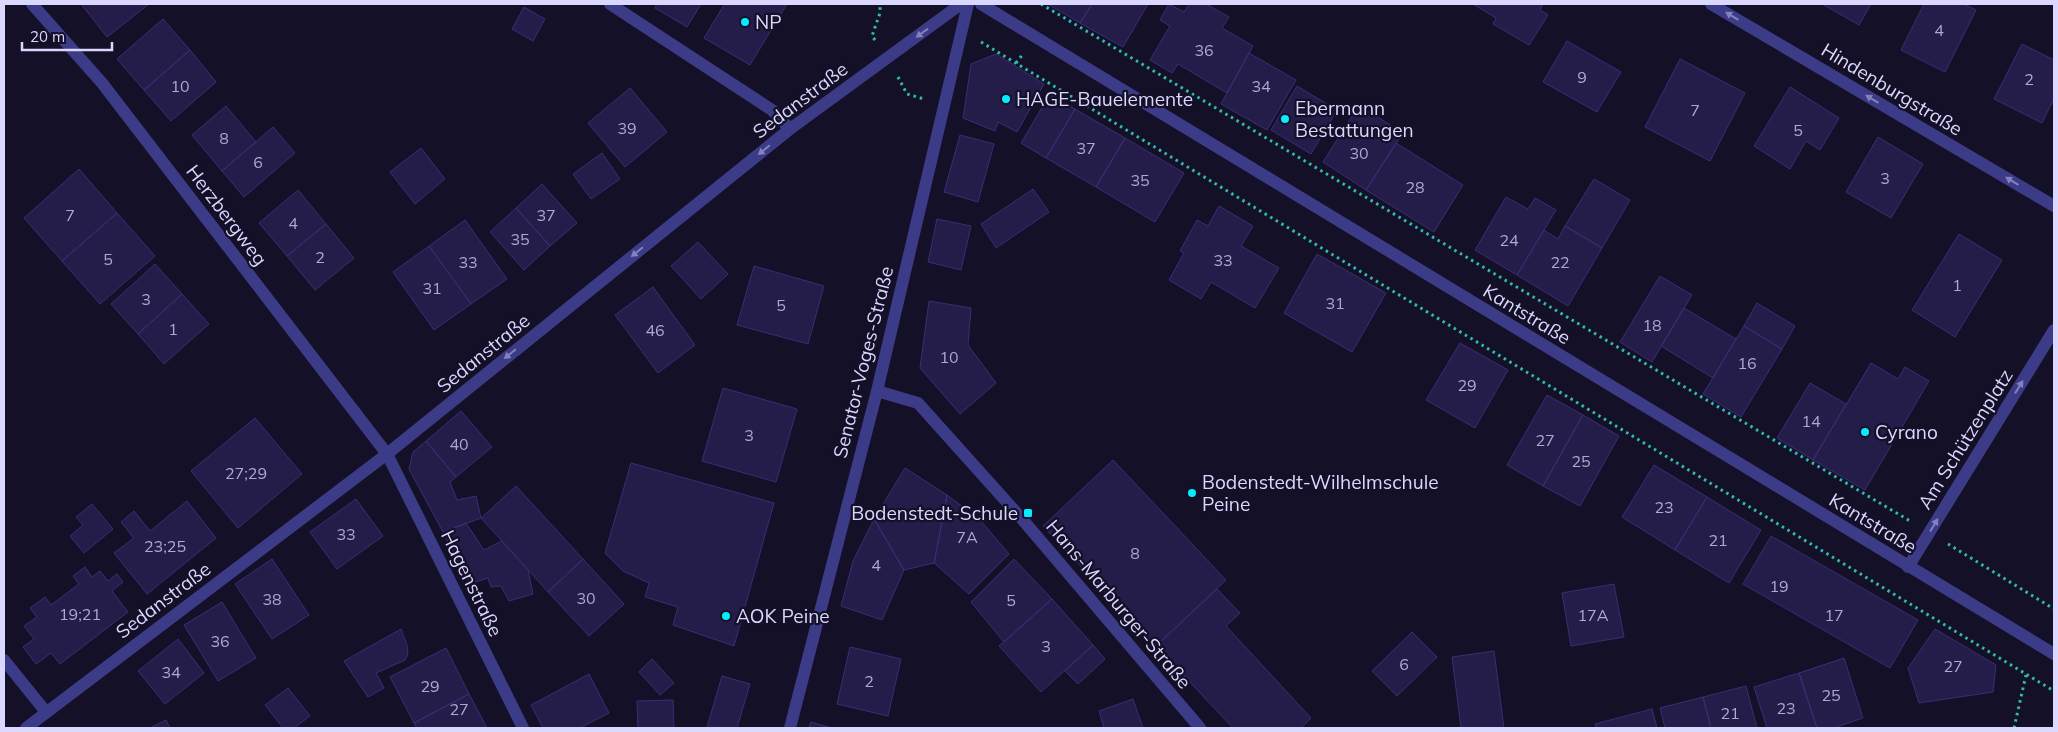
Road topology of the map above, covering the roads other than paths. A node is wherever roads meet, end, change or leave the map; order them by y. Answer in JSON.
{"nodes":[{"id":1,"x":32,"y":4,"type":"edge"},
{"id":2,"x":610,"y":4,"type":"edge"},
{"id":3,"x":961,"y":4,"type":"edge"},
{"id":4,"x":968,"y":4,"type":"edge"},
{"id":5,"x":981,"y":4,"type":"edge"},
{"id":6,"x":1711,"y":4,"type":"edge"},
{"id":7,"x":790,"y":129,"type":"junction"},
{"id":8,"x":2054,"y":206,"type":"edge"},
{"id":9,"x":2054,"y":330,"type":"edge"},
{"id":10,"x":876,"y":391,"type":"junction"},
{"id":11,"x":387,"y":454,"type":"junction"},
{"id":12,"x":1908,"y":567,"type":"junction"},
{"id":13,"x":2054,"y":654,"type":"edge"},
{"id":14,"x":4,"y":660,"type":"edge"},
{"id":15,"x":46,"y":712,"type":"junction"},
{"id":16,"x":26,"y":728,"type":"edge"},
{"id":17,"x":523,"y":728,"type":"edge"},
{"id":18,"x":790,"y":728,"type":"edge"},
{"id":19,"x":1200,"y":728,"type":"edge"}],
"edges":[{"from":1,"to":11,"type":"street","name":"Herzbergweg"},
{"from":2,"to":7,"type":"street"},
{"from":3,"to":7,"type":"street","name":"Sedanstraße","one_way":true},
{"from":4,"to":10,"type":"street","name":"Senator-Voges-Straße"},
{"from":5,"to":12,"type":"street","name":"Kantstraße"},
{"from":8,"to":6,"type":"street","name":"Hindenburgstraße","one_way":true},
{"from":7,"to":11,"type":"street","name":"Sedanstraße","one_way":true},
{"from":12,"to":9,"type":"street","name":"Am Schützenplatz","one_way":true},
{"from":10,"to":18,"type":"street","name":"Senator-Voges-Straße"},
{"from":10,"to":19,"type":"street","name":"Hans-Marburger-Straße"},
{"from":11,"to":15,"type":"street","name":"Sedanstraße"},
{"from":11,"to":17,"type":"street","name":"Hagenstraße"},
{"from":12,"to":13,"type":"street","name":"Kantstraße"},
{"from":14,"to":15,"type":"street"},
{"from":15,"to":16,"type":"street","name":"Sedanstraße"}]}
